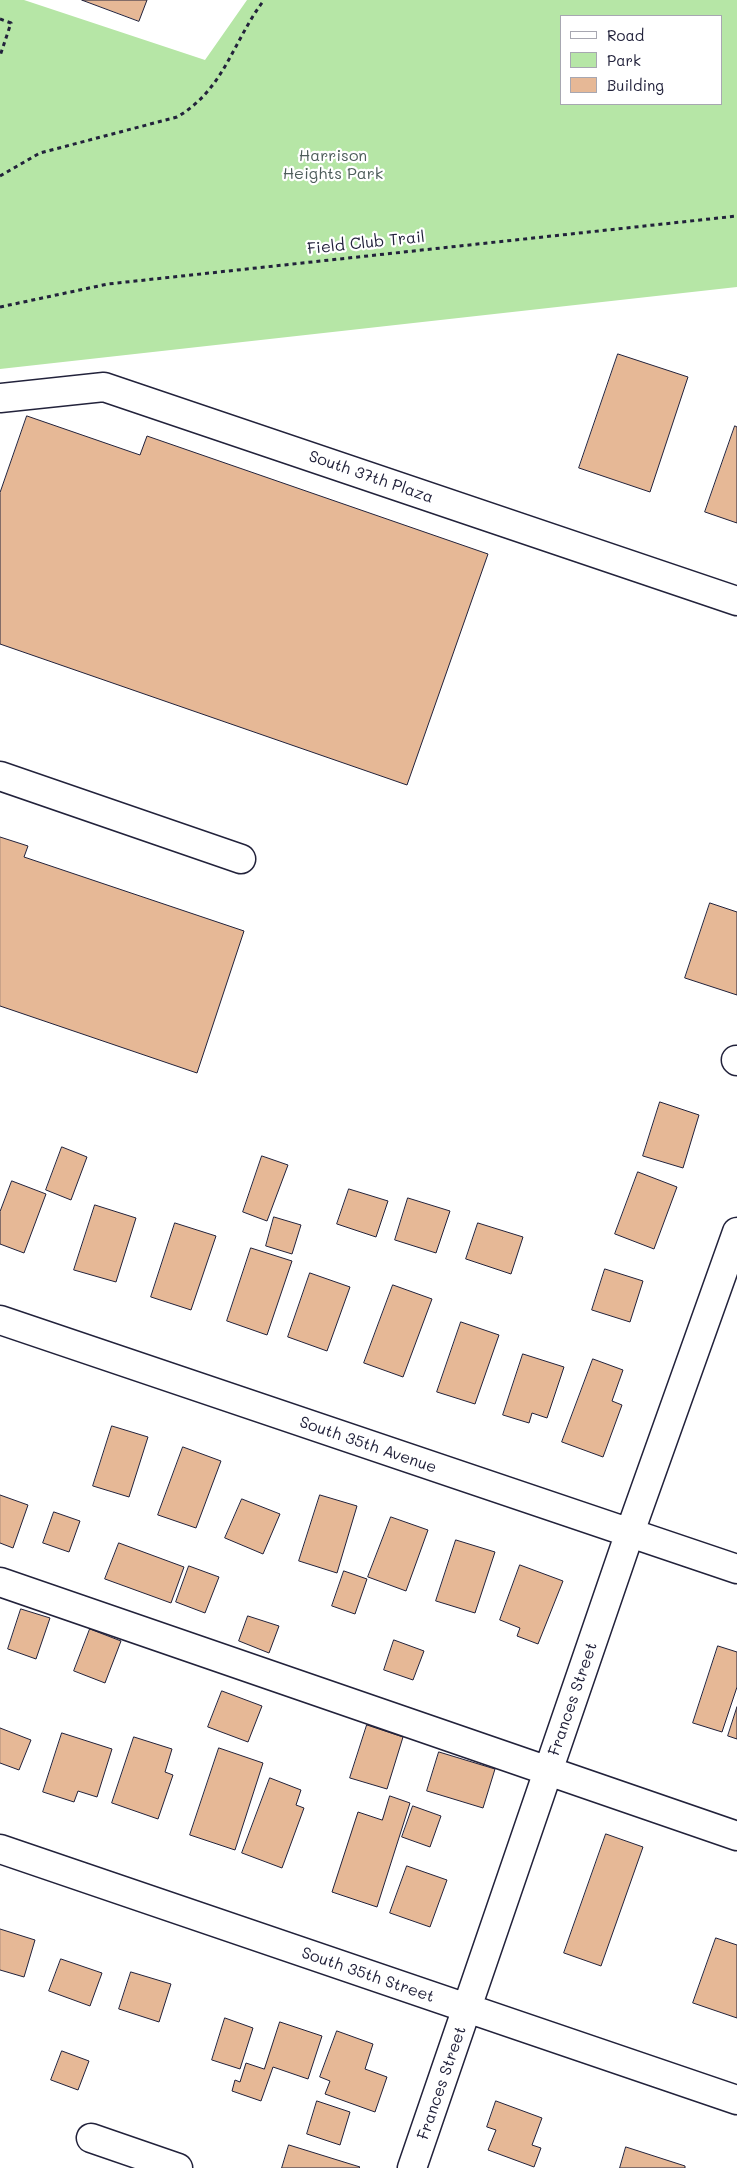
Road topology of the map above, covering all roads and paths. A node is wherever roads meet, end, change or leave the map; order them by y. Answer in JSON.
{"nodes":[{"id":1,"x":264,"y":0,"type":"edge"},
{"id":2,"x":0,"y":19,"type":"edge"},
{"id":3,"x":0,"y":56,"type":"edge"},
{"id":4,"x":0,"y":176,"type":"edge"},
{"id":5,"x":737,"y":216,"type":"edge"},
{"id":6,"x":0,"y":307,"type":"edge"},
{"id":7,"x":0,"y":398,"type":"edge"},
{"id":8,"x":737,"y":600,"type":"edge"},
{"id":9,"x":0,"y":776,"type":"edge"},
{"id":10,"x":241,"y":859,"type":"dead end"},
{"id":11,"x":737,"y":1232,"type":"edge"},
{"id":12,"x":0,"y":1320,"type":"edge"},
{"id":13,"x":629,"y":1534,"type":"junction"},
{"id":14,"x":737,"y":1569,"type":"edge"},
{"id":15,"x":0,"y":1582,"type":"edge"},
{"id":16,"x":549,"y":1771,"type":"junction"},
{"id":17,"x":737,"y":1836,"type":"edge"},
{"id":18,"x":0,"y":1849,"type":"edge"},
{"id":19,"x":467,"y":2008,"type":"junction"},
{"id":20,"x":737,"y":2100,"type":"edge"},
{"id":21,"x":91,"y":2138,"type":"dead end"},
{"id":22,"x":178,"y":2168,"type":"edge"},
{"id":23,"x":412,"y":2168,"type":"edge"}],
"edges":[{"from":1,"to":4,"type":"path"},
{"from":2,"to":3,"type":"path"},
{"from":5,"to":6,"type":"path","name":"Field Club Trail"},
{"from":7,"to":8,"type":"street","name":"South 37th Plaza"},
{"from":9,"to":10,"type":"street"},
{"from":11,"to":13,"type":"street","name":"Frances Street"},
{"from":12,"to":13,"type":"street","name":"South 35th Avenue"},
{"from":13,"to":14,"type":"street","name":"South 35th Avenue"},
{"from":13,"to":16,"type":"street","name":"Frances Street"},
{"from":15,"to":16,"type":"street"},
{"from":16,"to":17,"type":"street"},
{"from":16,"to":19,"type":"street","name":"Frances Street"},
{"from":18,"to":19,"type":"street","name":"South 35th Street"},
{"from":19,"to":20,"type":"street","name":"South 35th Street"},
{"from":19,"to":23,"type":"street","name":"Frances Street"},
{"from":21,"to":22,"type":"street"}]}
